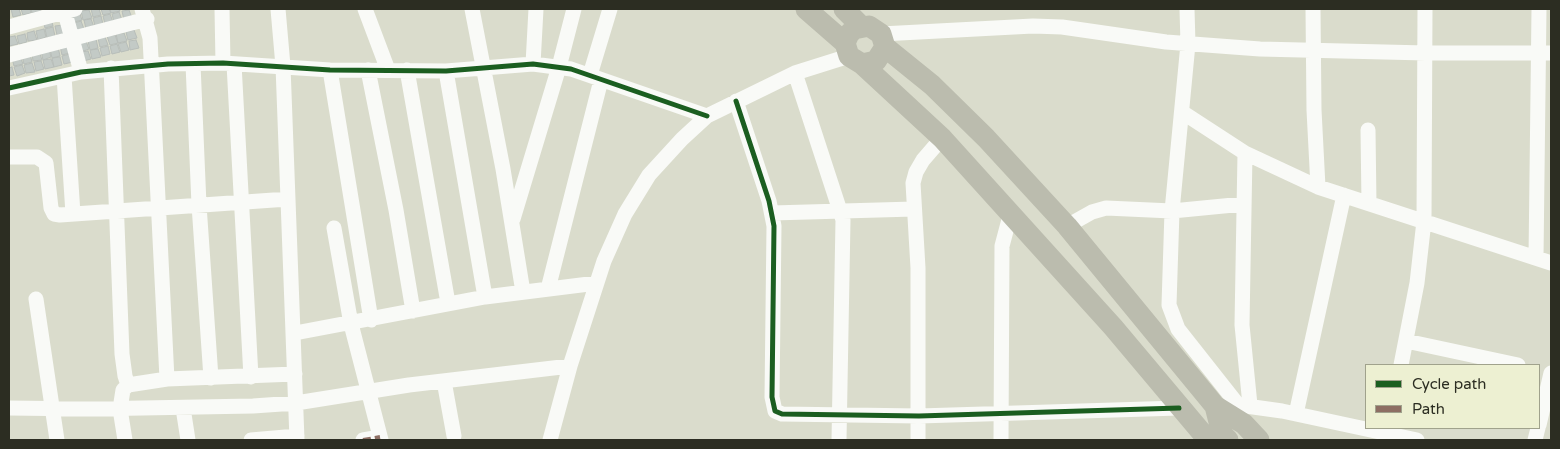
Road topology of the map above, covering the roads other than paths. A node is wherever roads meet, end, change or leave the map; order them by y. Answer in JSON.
{"nodes":[{"id":1,"x":222,"y":9,"type":"edge"},
{"id":2,"x":278,"y":9,"type":"edge"},
{"id":3,"x":365,"y":9,"type":"edge"},
{"id":4,"x":472,"y":9,"type":"edge"},
{"id":5,"x":536,"y":9,"type":"edge"},
{"id":6,"x":574,"y":9,"type":"edge"},
{"id":7,"x":610,"y":9,"type":"edge"},
{"id":8,"x":806,"y":9,"type":"edge"},
{"id":9,"x":844,"y":9,"type":"edge"},
{"id":10,"x":1188,"y":9,"type":"edge"},
{"id":11,"x":1313,"y":9,"type":"edge"},
{"id":12,"x":1425,"y":9,"type":"edge"},
{"id":13,"x":1539,"y":9,"type":"edge"},
{"id":14,"x":68,"y":10,"type":"edge"},
{"id":15,"x":145,"y":14,"type":"edge"},
{"id":16,"x":861,"y":26,"type":"junction"},
{"id":17,"x":9,"y":27,"type":"edge"},
{"id":18,"x":72,"y":39,"type":"junction"},
{"id":19,"x":883,"y":40,"type":"junction"},
{"id":20,"x":1188,"y":44,"type":"junction"},
{"id":21,"x":1314,"y":51,"type":"junction"},
{"id":22,"x":1426,"y":53,"type":"junction"},
{"id":23,"x":1545,"y":53,"type":"edge"},
{"id":24,"x":852,"y":54,"type":"junction"},
{"id":25,"x":9,"y":55,"type":"edge"},
{"id":26,"x":193,"y":64,"type":"junction"},
{"id":27,"x":228,"y":64,"type":"junction"},
{"id":28,"x":533,"y":64,"type":"junction"},
{"id":29,"x":151,"y":65,"type":"junction"},
{"id":30,"x":283,"y":66,"type":"junction"},
{"id":31,"x":559,"y":67,"type":"junction"},
{"id":32,"x":112,"y":68,"type":"junction"},
{"id":33,"x":483,"y":69,"type":"junction"},
{"id":34,"x":330,"y":70,"type":"junction"},
{"id":35,"x":368,"y":70,"type":"junction"},
{"id":36,"x":388,"y":70,"type":"junction"},
{"id":37,"x":408,"y":70,"type":"junction"},
{"id":38,"x":446,"y":71,"type":"junction"},
{"id":39,"x":80,"y":72,"type":"junction"},
{"id":40,"x":795,"y":73,"type":"junction"},
{"id":41,"x":64,"y":76,"type":"junction"},
{"id":42,"x":596,"y":78,"type":"junction"},
{"id":43,"x":9,"y":88,"type":"edge"},
{"id":44,"x":736,"y":101,"type":"junction"},
{"id":45,"x":1182,"y":112,"type":"junction"},
{"id":46,"x":707,"y":116,"type":"junction"},
{"id":47,"x":1368,"y":130,"type":"dead end"},
{"id":48,"x":942,"y":138,"type":"junction"},
{"id":49,"x":1245,"y":153,"type":"junction"},
{"id":50,"x":9,"y":157,"type":"edge"},
{"id":51,"x":1318,"y":187,"type":"junction"},
{"id":52,"x":1344,"y":195,"type":"junction"},
{"id":53,"x":288,"y":199,"type":"junction"},
{"id":54,"x":242,"y":202,"type":"junction"},
{"id":55,"x":1244,"y":204,"type":"junction"},
{"id":56,"x":1369,"y":204,"type":"junction"},
{"id":57,"x":199,"y":205,"type":"junction"},
{"id":58,"x":158,"y":209,"type":"junction"},
{"id":59,"x":914,"y":209,"type":"junction"},
{"id":60,"x":117,"y":211,"type":"junction"},
{"id":61,"x":1172,"y":211,"type":"junction"},
{"id":62,"x":842,"y":212,"type":"junction"},
{"id":63,"x":1011,"y":212,"type":"junction"},
{"id":64,"x":772,"y":213,"type":"junction"},
{"id":65,"x":73,"y":214,"type":"junction"},
{"id":66,"x":512,"y":221,"type":"junction"},
{"id":67,"x":1424,"y":221,"type":"junction"},
{"id":68,"x":1067,"y":226,"type":"junction"},
{"id":69,"x":334,"y":228,"type":"dead end"},
{"id":70,"x":1536,"y":258,"type":"junction"},
{"id":71,"x":1551,"y":264,"type":"edge"},
{"id":72,"x":597,"y":283,"type":"junction"},
{"id":73,"x":548,"y":289,"type":"junction"},
{"id":74,"x":524,"y":292,"type":"junction"},
{"id":75,"x":486,"y":297,"type":"junction"},
{"id":76,"x":36,"y":300,"type":"dead end"},
{"id":77,"x":448,"y":304,"type":"junction"},
{"id":78,"x":413,"y":311,"type":"junction"},
{"id":79,"x":371,"y":320,"type":"junction"},
{"id":80,"x":351,"y":324,"type":"junction"},
{"id":81,"x":295,"y":333,"type":"junction"},
{"id":82,"x":1406,"y":341,"type":"junction"},
{"id":83,"x":1402,"y":364,"type":"edge"},
{"id":84,"x":1513,"y":364,"type":"edge"},
{"id":85,"x":570,"y":366,"type":"junction"},
{"id":86,"x":1551,"y":373,"type":"edge"},
{"id":87,"x":295,"y":374,"type":"junction"},
{"id":88,"x":251,"y":377,"type":"junction"},
{"id":89,"x":211,"y":378,"type":"junction"},
{"id":90,"x":167,"y":379,"type":"junction"},
{"id":91,"x":444,"y":381,"type":"junction"},
{"id":92,"x":128,"y":385,"type":"junction"},
{"id":93,"x":369,"y":392,"type":"junction"},
{"id":94,"x":296,"y":402,"type":"junction"},
{"id":95,"x":1244,"y":405,"type":"junction"},
{"id":96,"x":1215,"y":406,"type":"junction"},
{"id":97,"x":9,"y":408,"type":"edge"},
{"id":98,"x":52,"y":408,"type":"junction"},
{"id":99,"x":183,"y":408,"type":"junction"},
{"id":100,"x":1179,"y":408,"type":"junction"},
{"id":101,"x":120,"y":409,"type":"junction"},
{"id":102,"x":1001,"y":414,"type":"junction"},
{"id":103,"x":1296,"y":414,"type":"junction"},
{"id":104,"x":840,"y":416,"type":"junction"},
{"id":105,"x":919,"y":416,"type":"junction"},
{"id":106,"x":1540,"y":418,"type":"edge"},
{"id":107,"x":1389,"y":431,"type":"edge"},
{"id":108,"x":1365,"y":435,"type":"edge"},
{"id":109,"x":454,"y":436,"type":"dead end"},
{"id":110,"x":297,"y":438,"type":"edge"},
{"id":111,"x":1219,"y":438,"type":"edge"},
{"id":112,"x":380,"y":439,"type":"edge"},
{"id":113,"x":57,"y":440,"type":"edge"},
{"id":114,"x":125,"y":440,"type":"edge"},
{"id":115,"x":188,"y":440,"type":"edge"},
{"id":116,"x":250,"y":440,"type":"edge"},
{"id":117,"x":363,"y":440,"type":"edge"},
{"id":118,"x":550,"y":440,"type":"edge"},
{"id":119,"x":840,"y":440,"type":"edge"},
{"id":120,"x":918,"y":440,"type":"edge"},
{"id":121,"x":1001,"y":440,"type":"edge"},
{"id":122,"x":1259,"y":440,"type":"edge"},
{"id":123,"x":1417,"y":440,"type":"edge"}],
"edges":[{"from":1,"to":27,"type":"street"},
{"from":2,"to":30,"type":"street"},
{"from":3,"to":36,"type":"street"},
{"from":4,"to":33,"type":"street"},
{"from":5,"to":28,"type":"street"},
{"from":6,"to":31,"type":"street"},
{"from":7,"to":42,"type":"street"},
{"from":8,"to":24,"type":"highway"},
{"from":9,"to":16,"type":"highway"},
{"from":10,"to":20,"type":"street"},
{"from":11,"to":21,"type":"street"},
{"from":12,"to":22,"type":"street"},
{"from":13,"to":23,"type":"street"},
{"from":14,"to":17,"type":"street"},
{"from":14,"to":18,"type":"street"},
{"from":15,"to":18,"type":"street"},
{"from":15,"to":29,"type":"street"},
{"from":16,"to":19,"type":"highway"},
{"from":16,"to":24,"type":"highway"},
{"from":18,"to":25,"type":"street"},
{"from":18,"to":39,"type":"street"},
{"from":19,"to":20,"type":"street"},
{"from":19,"to":24,"type":"highway"},
{"from":19,"to":68,"type":"highway"},
{"from":20,"to":21,"type":"street"},
{"from":20,"to":45,"type":"street"},
{"from":21,"to":22,"type":"street"},
{"from":21,"to":51,"type":"street"},
{"from":22,"to":23,"type":"street"},
{"from":22,"to":67,"type":"street"},
{"from":23,"to":70,"type":"street"},
{"from":24,"to":40,"type":"street"},
{"from":24,"to":48,"type":"highway"},
{"from":26,"to":27,"type":"street"},
{"from":26,"to":29,"type":"street"},
{"from":26,"to":57,"type":"street"},
{"from":27,"to":30,"type":"street"},
{"from":27,"to":54,"type":"street"},
{"from":28,"to":31,"type":"street"},
{"from":28,"to":33,"type":"street"},
{"from":29,"to":32,"type":"street"},
{"from":29,"to":58,"type":"street"},
{"from":30,"to":34,"type":"street"},
{"from":30,"to":53,"type":"street"},
{"from":31,"to":42,"type":"street"},
{"from":31,"to":66,"type":"street"},
{"from":32,"to":39,"type":"street"},
{"from":32,"to":60,"type":"street"},
{"from":33,"to":38,"type":"street"},
{"from":33,"to":66,"type":"street"},
{"from":34,"to":35,"type":"street"},
{"from":34,"to":79,"type":"street"},
{"from":35,"to":36,"type":"street"},
{"from":35,"to":78,"type":"street"},
{"from":36,"to":37,"type":"street"},
{"from":37,"to":38,"type":"street"},
{"from":37,"to":77,"type":"street"},
{"from":38,"to":75,"type":"street"},
{"from":39,"to":41,"type":"street"},
{"from":40,"to":44,"type":"street"},
{"from":40,"to":62,"type":"street"},
{"from":41,"to":43,"type":"street"},
{"from":41,"to":65,"type":"street"},
{"from":42,"to":46,"type":"street"},
{"from":42,"to":73,"type":"street"},
{"from":44,"to":46,"type":"street"},
{"from":44,"to":64,"type":"street"},
{"from":45,"to":49,"type":"street"},
{"from":45,"to":61,"type":"street"},
{"from":46,"to":72,"type":"street"},
{"from":47,"to":56,"type":"street"},
{"from":48,"to":59,"type":"street"},
{"from":48,"to":63,"type":"highway"},
{"from":49,"to":51,"type":"street"},
{"from":49,"to":55,"type":"street"},
{"from":50,"to":65,"type":"street"},
{"from":51,"to":52,"type":"street"},
{"from":52,"to":56,"type":"street"},
{"from":52,"to":103,"type":"street"},
{"from":53,"to":54,"type":"street"},
{"from":53,"to":81,"type":"street"},
{"from":54,"to":57,"type":"street"},
{"from":54,"to":88,"type":"street"},
{"from":55,"to":61,"type":"street"},
{"from":55,"to":95,"type":"street"},
{"from":56,"to":67,"type":"street"},
{"from":57,"to":58,"type":"street"},
{"from":57,"to":89,"type":"street"},
{"from":58,"to":60,"type":"street"},
{"from":58,"to":90,"type":"street"},
{"from":59,"to":62,"type":"street"},
{"from":59,"to":105,"type":"street"},
{"from":60,"to":65,"type":"street"},
{"from":60,"to":92,"type":"street"},
{"from":61,"to":68,"type":"street"},
{"from":61,"to":95,"type":"street"},
{"from":62,"to":64,"type":"street"},
{"from":62,"to":104,"type":"street"},
{"from":63,"to":100,"type":"highway"},
{"from":63,"to":102,"type":"street"},
{"from":64,"to":104,"type":"street"},
{"from":66,"to":74,"type":"street"},
{"from":67,"to":70,"type":"street"},
{"from":67,"to":82,"type":"street"},
{"from":68,"to":96,"type":"highway"},
{"from":69,"to":80,"type":"street"},
{"from":70,"to":71,"type":"street"},
{"from":72,"to":73,"type":"street"},
{"from":72,"to":85,"type":"street"},
{"from":73,"to":74,"type":"street"},
{"from":74,"to":75,"type":"street"},
{"from":75,"to":77,"type":"street"},
{"from":76,"to":98,"type":"street"},
{"from":77,"to":78,"type":"street"},
{"from":78,"to":79,"type":"street"},
{"from":79,"to":80,"type":"street"},
{"from":80,"to":81,"type":"street"},
{"from":80,"to":93,"type":"street"},
{"from":81,"to":87,"type":"street"},
{"from":82,"to":83,"type":"street"},
{"from":82,"to":84,"type":"street"},
{"from":85,"to":91,"type":"street"},
{"from":85,"to":118,"type":"street"},
{"from":86,"to":106,"type":"street"},
{"from":87,"to":88,"type":"street"},
{"from":87,"to":94,"type":"street"},
{"from":88,"to":89,"type":"street"},
{"from":89,"to":90,"type":"street"},
{"from":90,"to":92,"type":"street"},
{"from":91,"to":93,"type":"street"},
{"from":91,"to":109,"type":"street"},
{"from":92,"to":101,"type":"street"},
{"from":93,"to":94,"type":"street"},
{"from":93,"to":112,"type":"street"},
{"from":94,"to":99,"type":"street"},
{"from":94,"to":110,"type":"street"},
{"from":95,"to":96,"type":"street"},
{"from":95,"to":103,"type":"street"},
{"from":96,"to":111,"type":"highway"},
{"from":96,"to":122,"type":"highway"},
{"from":97,"to":98,"type":"street"},
{"from":98,"to":101,"type":"street"},
{"from":98,"to":113,"type":"street"},
{"from":99,"to":101,"type":"street"},
{"from":99,"to":115,"type":"street"},
{"from":100,"to":102,"type":"street"},
{"from":100,"to":111,"type":"highway"},
{"from":101,"to":114,"type":"street"},
{"from":102,"to":105,"type":"street"},
{"from":102,"to":121,"type":"street"},
{"from":103,"to":108,"type":"street"},
{"from":104,"to":105,"type":"street"},
{"from":104,"to":119,"type":"street"},
{"from":105,"to":120,"type":"street"},
{"from":107,"to":108,"type":"street"},
{"from":107,"to":123,"type":"street"},
{"from":110,"to":116,"type":"street"},
{"from":112,"to":117,"type":"street"}]}
